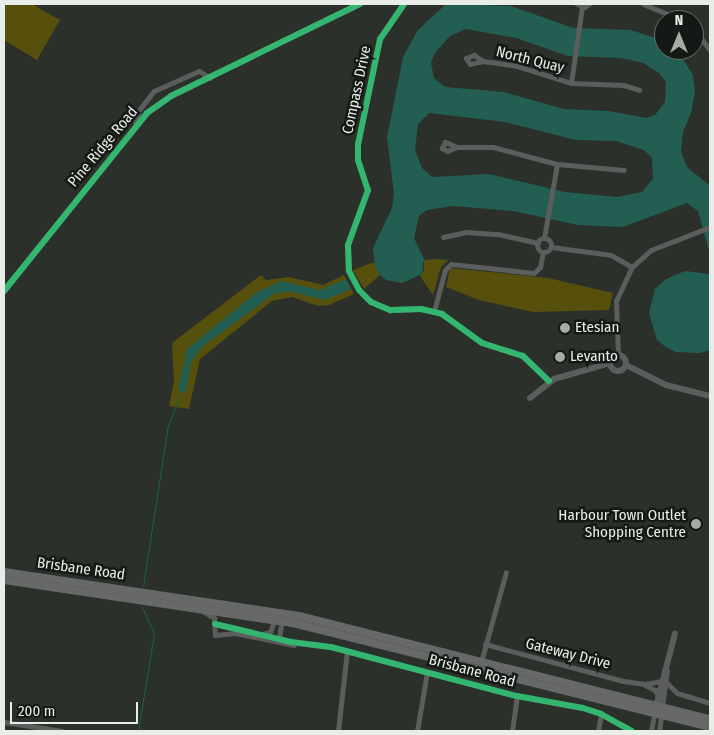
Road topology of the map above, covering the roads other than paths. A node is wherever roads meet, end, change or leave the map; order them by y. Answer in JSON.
{"nodes":[{"id":1,"x":360,"y":4,"type":"edge"},
{"id":2,"x":404,"y":4,"type":"edge"},
{"id":3,"x":589,"y":4,"type":"edge"},
{"id":4,"x":643,"y":4,"type":"edge"},
{"id":5,"x":580,"y":5,"type":"edge"},
{"id":6,"x":658,"y":10,"type":"edge"},
{"id":7,"x":484,"y":61,"type":"dead end"},
{"id":8,"x":210,"y":78,"type":"junction"},
{"id":9,"x":571,"y":84,"type":"junction"},
{"id":10,"x":639,"y":90,"type":"dead end"},
{"id":11,"x":151,"y":97,"type":"junction"},
{"id":12,"x":161,"y":102,"type":"junction"},
{"id":13,"x":135,"y":125,"type":"junction"},
{"id":14,"x":457,"y":147,"type":"dead end"},
{"id":15,"x":557,"y":164,"type":"junction"},
{"id":16,"x":624,"y":170,"type":"dead end"},
{"id":17,"x":710,"y":227,"type":"edge"},
{"id":18,"x":442,"y":238,"type":"dead end"},
{"id":19,"x":544,"y":238,"type":"junction"},
{"id":20,"x":538,"y":243,"type":"junction"},
{"id":21,"x":551,"y":247,"type":"junction"},
{"id":22,"x":543,"y":252,"type":"junction"},
{"id":23,"x":632,"y":266,"type":"junction"},
{"id":24,"x":4,"y":291,"type":"edge"},
{"id":25,"x":434,"y":311,"type":"junction"},
{"id":26,"x":618,"y":356,"type":"junction"},
{"id":27,"x":610,"y":363,"type":"junction"},
{"id":28,"x":626,"y":365,"type":"junction"},
{"id":29,"x":548,"y":381,"type":"junction"},
{"id":30,"x":710,"y":396,"type":"edge"},
{"id":31,"x":530,"y":398,"type":"dead end"},
{"id":32,"x":4,"y":572,"type":"edge"},
{"id":33,"x":506,"y":572,"type":"dead end"},
{"id":34,"x":4,"y":580,"type":"edge"},
{"id":35,"x":193,"y":607,"type":"junction"},
{"id":36,"x":279,"y":617,"type":"junction"},
{"id":37,"x":215,"y":624,"type":"junction"},
{"id":38,"x":251,"y":632,"type":"junction"},
{"id":39,"x":675,"y":634,"type":"dead end"},
{"id":40,"x":279,"y":638,"type":"junction"},
{"id":41,"x":270,"y":642,"type":"junction"},
{"id":42,"x":302,"y":644,"type":"junction"},
{"id":43,"x":486,"y":644,"type":"junction"},
{"id":44,"x":347,"y":651,"type":"junction"},
{"id":45,"x":481,"y":662,"type":"junction"},
{"id":46,"x":427,"y":672,"type":"junction"},
{"id":47,"x":664,"y":682,"type":"junction"},
{"id":48,"x":645,"y":684,"type":"junction"},
{"id":49,"x":677,"y":693,"type":"junction"},
{"id":50,"x":517,"y":696,"type":"junction"},
{"id":51,"x":661,"y":697,"type":"junction"},
{"id":52,"x":710,"y":703,"type":"edge"},
{"id":53,"x":658,"y":712,"type":"junction"},
{"id":54,"x":601,"y":714,"type":"junction"},
{"id":55,"x":710,"y":719,"type":"edge"},
{"id":56,"x":4,"y":722,"type":"edge"},
{"id":57,"x":710,"y":727,"type":"edge"},
{"id":58,"x":62,"y":731,"type":"edge"},
{"id":59,"x":338,"y":731,"type":"edge"},
{"id":60,"x":417,"y":731,"type":"edge"},
{"id":61,"x":512,"y":731,"type":"edge"},
{"id":62,"x":598,"y":731,"type":"edge"},
{"id":63,"x":632,"y":731,"type":"edge"},
{"id":64,"x":651,"y":731,"type":"edge"},
{"id":65,"x":658,"y":731,"type":"edge"}],
"edges":[{"from":1,"to":8,"type":"street","name":"Pine Ridge Road"},
{"from":2,"to":25,"type":"street","name":"Compass Drive"},
{"from":3,"to":5,"type":"street"},
{"from":4,"to":6,"type":"street"},
{"from":5,"to":9,"type":"street","name":"North Quay"},
{"from":7,"to":9,"type":"street","name":"North Quay"},
{"from":8,"to":11,"type":"street"},
{"from":8,"to":12,"type":"street","name":"Pine Ridge Road"},
{"from":9,"to":10,"type":"street","name":"North Quay"},
{"from":11,"to":12,"type":"street"},
{"from":11,"to":13,"type":"street"},
{"from":12,"to":13,"type":"street","name":"Pine Ridge Road"},
{"from":13,"to":24,"type":"street","name":"Pine Ridge Road"},
{"from":14,"to":15,"type":"street"},
{"from":15,"to":16,"type":"street"},
{"from":15,"to":19,"type":"street"},
{"from":17,"to":23,"type":"street"},
{"from":18,"to":20,"type":"street"},
{"from":19,"to":20,"type":"street"},
{"from":19,"to":21,"type":"street"},
{"from":20,"to":22,"type":"street"},
{"from":21,"to":22,"type":"street"},
{"from":21,"to":23,"type":"street"},
{"from":22,"to":25,"type":"street"},
{"from":23,"to":26,"type":"street"},
{"from":25,"to":29,"type":"street","name":"Compass Drive"},
{"from":26,"to":27,"type":"street"},
{"from":26,"to":28,"type":"street"},
{"from":27,"to":28,"type":"street"},
{"from":27,"to":29,"type":"street"},
{"from":28,"to":30,"type":"street"},
{"from":29,"to":31,"type":"street"},
{"from":32,"to":36,"type":"highway","name":"Brisbane Road"},
{"from":33,"to":43,"type":"street"},
{"from":34,"to":35,"type":"highway","name":"Brisbane Road"},
{"from":35,"to":36,"type":"highway","name":"Brisbane Road"},
{"from":35,"to":37,"type":"street"},
{"from":36,"to":38,"type":"street"},
{"from":36,"to":40,"type":"street"},
{"from":36,"to":45,"type":"highway","name":"Brisbane Road"},
{"from":36,"to":53,"type":"highway","name":"Brisbane Road"},
{"from":37,"to":38,"type":"street"},
{"from":37,"to":41,"type":"street"},
{"from":38,"to":40,"type":"street"},
{"from":39,"to":47,"type":"street"},
{"from":40,"to":41,"type":"street"},
{"from":40,"to":42,"type":"street"},
{"from":41,"to":42,"type":"street"},
{"from":42,"to":44,"type":"street","name":"Brisbane Road"},
{"from":43,"to":45,"type":"street"},
{"from":43,"to":48,"type":"street","name":"Gateway Drive"},
{"from":44,"to":46,"type":"street","name":"Brisbane Road"},
{"from":44,"to":59,"type":"street"},
{"from":45,"to":53,"type":"highway","name":"Brisbane Road"},
{"from":46,"to":50,"type":"street","name":"Brisbane Road"},
{"from":46,"to":60,"type":"street"},
{"from":47,"to":48,"type":"street","name":"Gateway Drive"},
{"from":47,"to":49,"type":"street"},
{"from":47,"to":51,"type":"street"},
{"from":48,"to":51,"type":"street","name":"Gateway Drive"},
{"from":49,"to":51,"type":"street"},
{"from":49,"to":52,"type":"street"},
{"from":50,"to":54,"type":"street","name":"Brisbane Road"},
{"from":50,"to":61,"type":"street"},
{"from":51,"to":53,"type":"street"},
{"from":53,"to":55,"type":"highway","name":"Brisbane Road"},
{"from":53,"to":57,"type":"highway","name":"Brisbane Road"},
{"from":53,"to":64,"type":"street"},
{"from":53,"to":65,"type":"street"},
{"from":54,"to":62,"type":"street"},
{"from":54,"to":63,"type":"street","name":"Brisbane Road"},
{"from":56,"to":58,"type":"street"}]}
